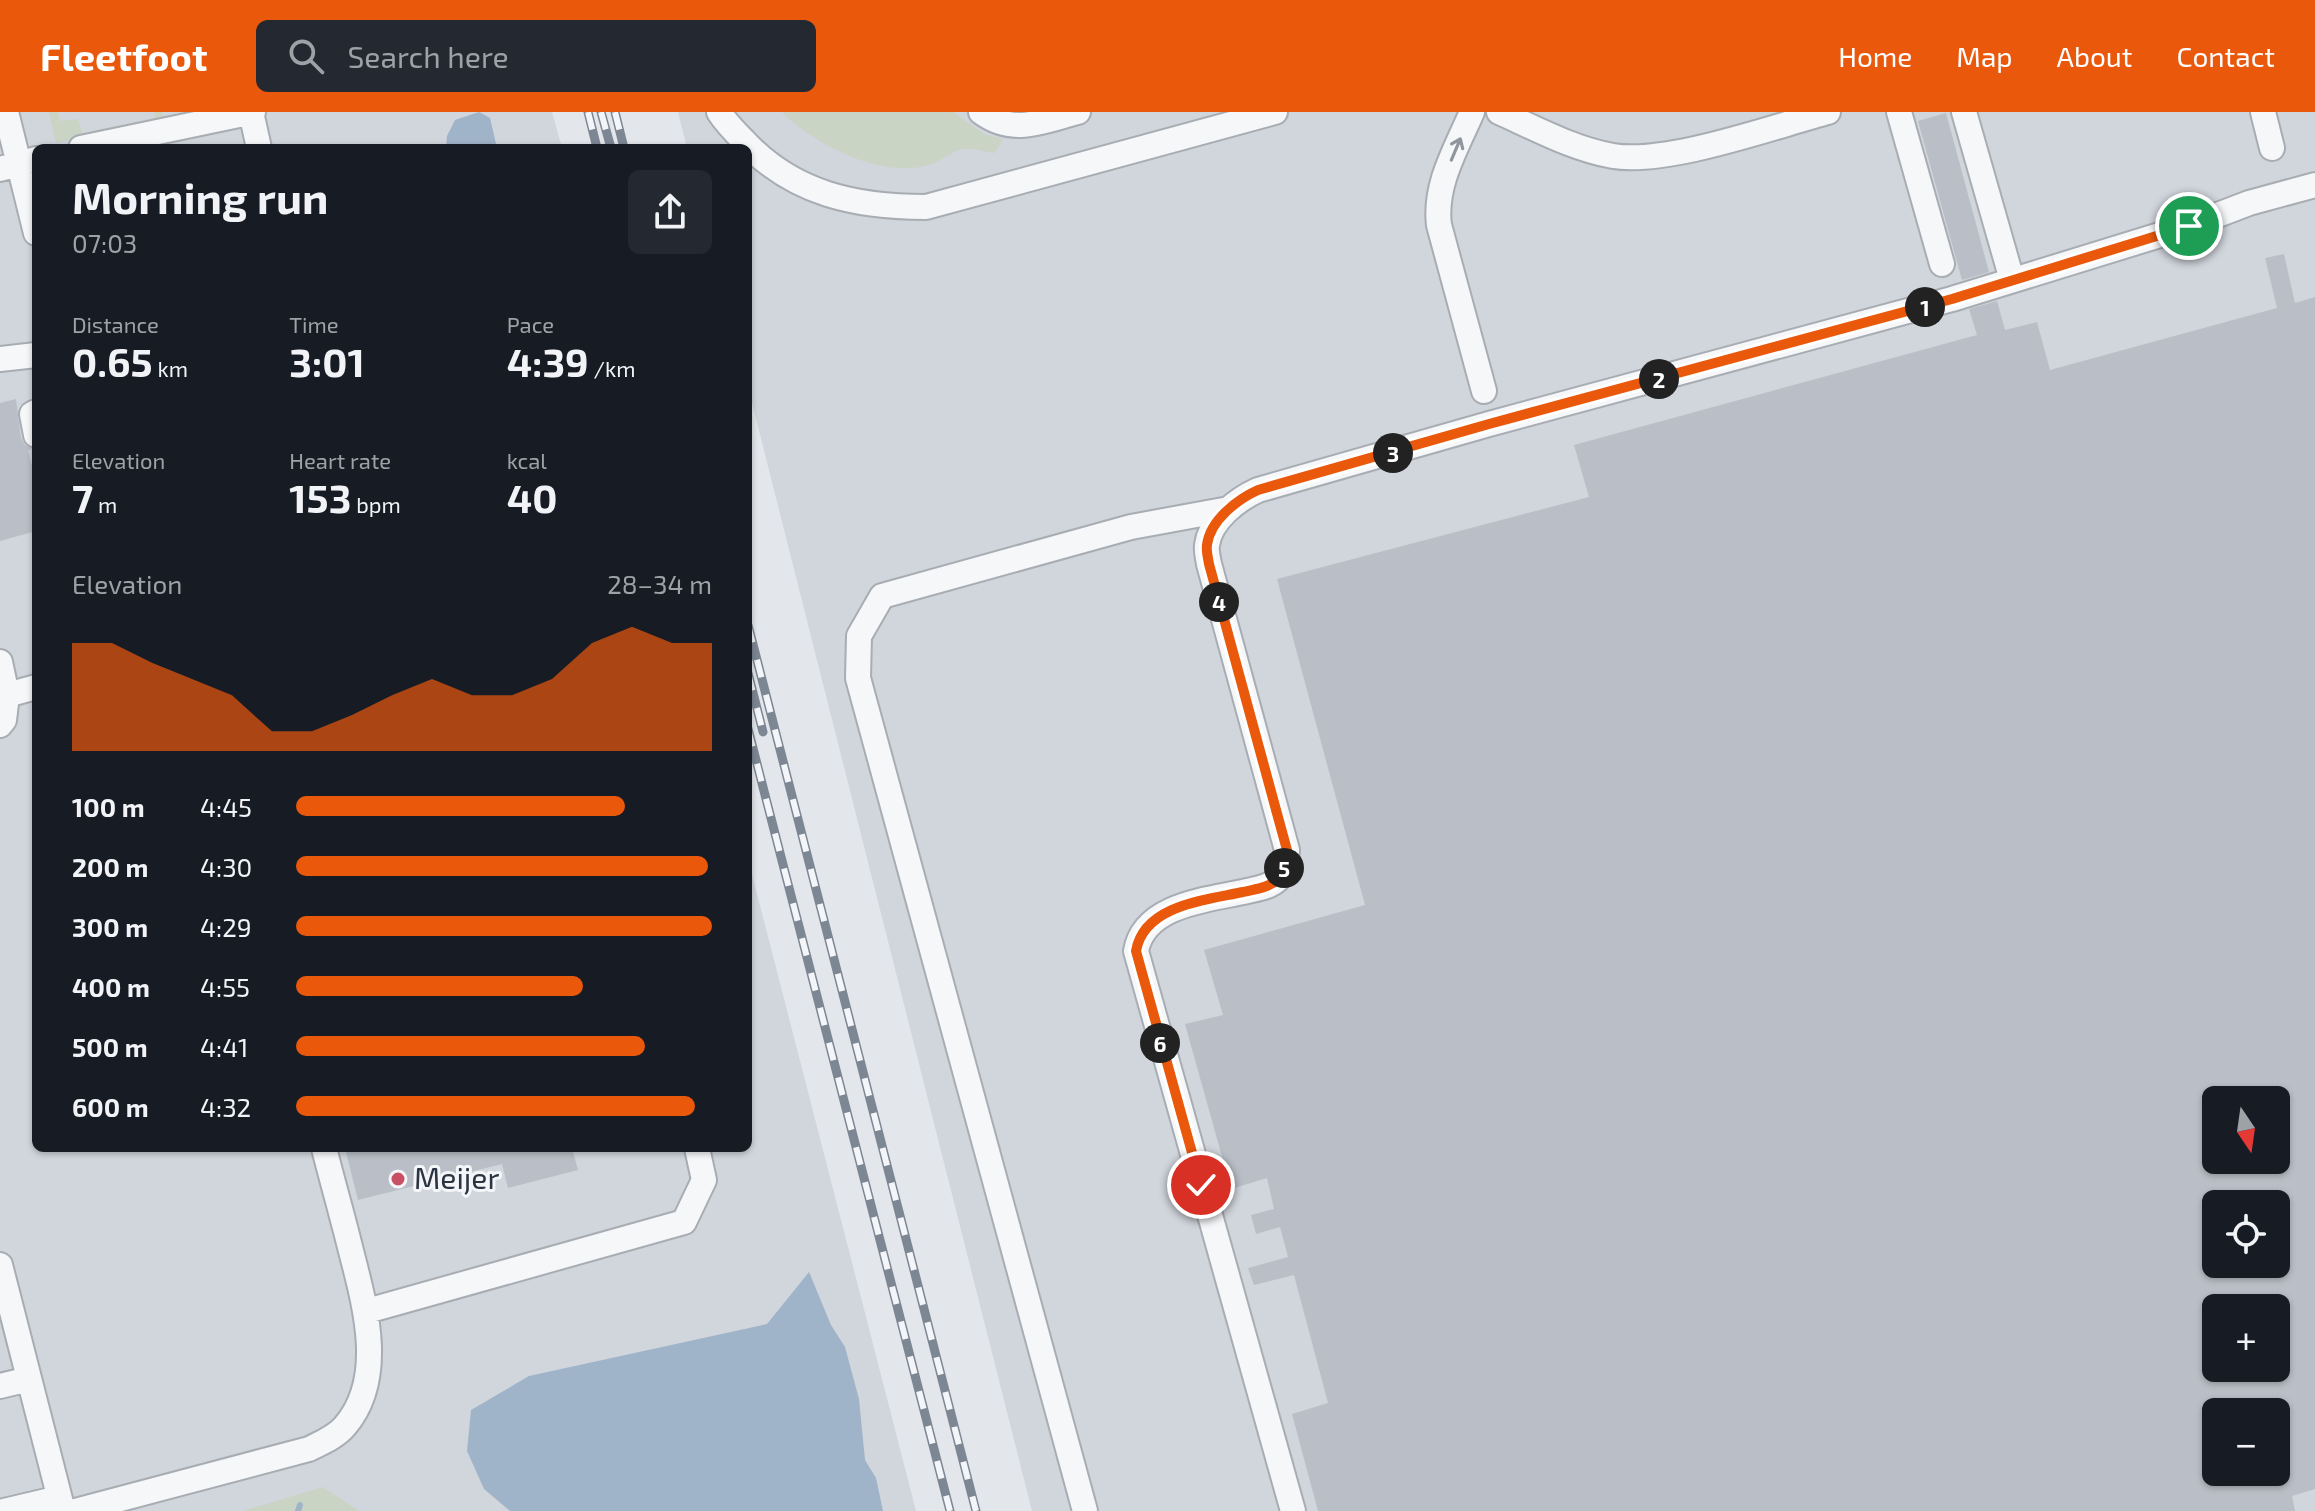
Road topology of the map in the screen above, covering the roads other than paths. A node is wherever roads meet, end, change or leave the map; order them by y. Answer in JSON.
{"nodes":[{"id":1,"x":6,"y":112,"type":"edge"},
{"id":2,"x":252,"y":112,"type":"edge"},
{"id":3,"x":719,"y":112,"type":"edge"},
{"id":4,"x":981,"y":112,"type":"edge"},
{"id":5,"x":1078,"y":112,"type":"edge"},
{"id":6,"x":1275,"y":112,"type":"edge"},
{"id":7,"x":1472,"y":112,"type":"edge"},
{"id":8,"x":1499,"y":112,"type":"edge"},
{"id":9,"x":1828,"y":112,"type":"edge"},
{"id":10,"x":1899,"y":112,"type":"edge"},
{"id":11,"x":1964,"y":112,"type":"edge"},
{"id":12,"x":2263,"y":112,"type":"edge"},
{"id":13,"x":100,"y":144,"type":"edge"},
{"id":14,"x":258,"y":144,"type":"edge"},
{"id":15,"x":747,"y":144,"type":"edge"},
{"id":16,"x":2272,"y":148,"type":"dead end"},
{"id":17,"x":752,"y":150,"type":"edge"},
{"id":18,"x":18,"y":164,"type":"edge"},
{"id":19,"x":2315,"y":185,"type":"edge"},
{"id":20,"x":32,"y":218,"type":"edge"},
{"id":21,"x":1942,"y":264,"type":"dead end"},
{"id":22,"x":2012,"y":280,"type":"junction"},
{"id":23,"x":32,"y":355,"type":"edge"},
{"id":24,"x":0,"y":359,"type":"edge"},
{"id":25,"x":1484,"y":391,"type":"dead end"},
{"id":26,"x":1229,"y":509,"type":"junction"},
{"id":27,"x":0,"y":662,"type":"edge"},
{"id":28,"x":32,"y":688,"type":"edge"},
{"id":29,"x":7,"y":695,"type":"junction"},
{"id":30,"x":0,"y":725,"type":"edge"},
{"id":31,"x":325,"y":1152,"type":"edge"},
{"id":32,"x":698,"y":1152,"type":"edge"},
{"id":33,"x":0,"y":1265,"type":"edge"},
{"id":34,"x":367,"y":1311,"type":"junction"},
{"id":35,"x":29,"y":1379,"type":"junction"},
{"id":36,"x":0,"y":1386,"type":"edge"},
{"id":37,"x":66,"y":1507,"type":"edge"},
{"id":38,"x":4,"y":1511,"type":"edge"},
{"id":39,"x":1085,"y":1511,"type":"edge"},
{"id":40,"x":1293,"y":1511,"type":"edge"}],
"edges":[{"from":1,"to":18,"type":"street"},
{"from":2,"to":13,"type":"street"},
{"from":2,"to":14,"type":"street"},
{"from":3,"to":15,"type":"street"},
{"from":4,"to":5,"type":"street"},
{"from":6,"to":17,"type":"street"},
{"from":25,"to":7,"type":"street","one_way":true},
{"from":8,"to":9,"type":"street"},
{"from":10,"to":21,"type":"street"},
{"from":11,"to":22,"type":"street"},
{"from":12,"to":16,"type":"street"},
{"from":18,"to":20,"type":"street"},
{"from":19,"to":22,"type":"street"},
{"from":22,"to":26,"type":"street"},
{"from":23,"to":24,"type":"street"},
{"from":26,"to":39,"type":"street"},
{"from":26,"to":40,"type":"street"},
{"from":27,"to":29,"type":"street"},
{"from":28,"to":29,"type":"street"},
{"from":29,"to":30,"type":"street"},
{"from":31,"to":34,"type":"street"},
{"from":32,"to":34,"type":"street"},
{"from":33,"to":35,"type":"street"},
{"from":34,"to":37,"type":"street"},
{"from":35,"to":36,"type":"street"},
{"from":35,"to":37,"type":"street"},
{"from":37,"to":38,"type":"street"}]}
